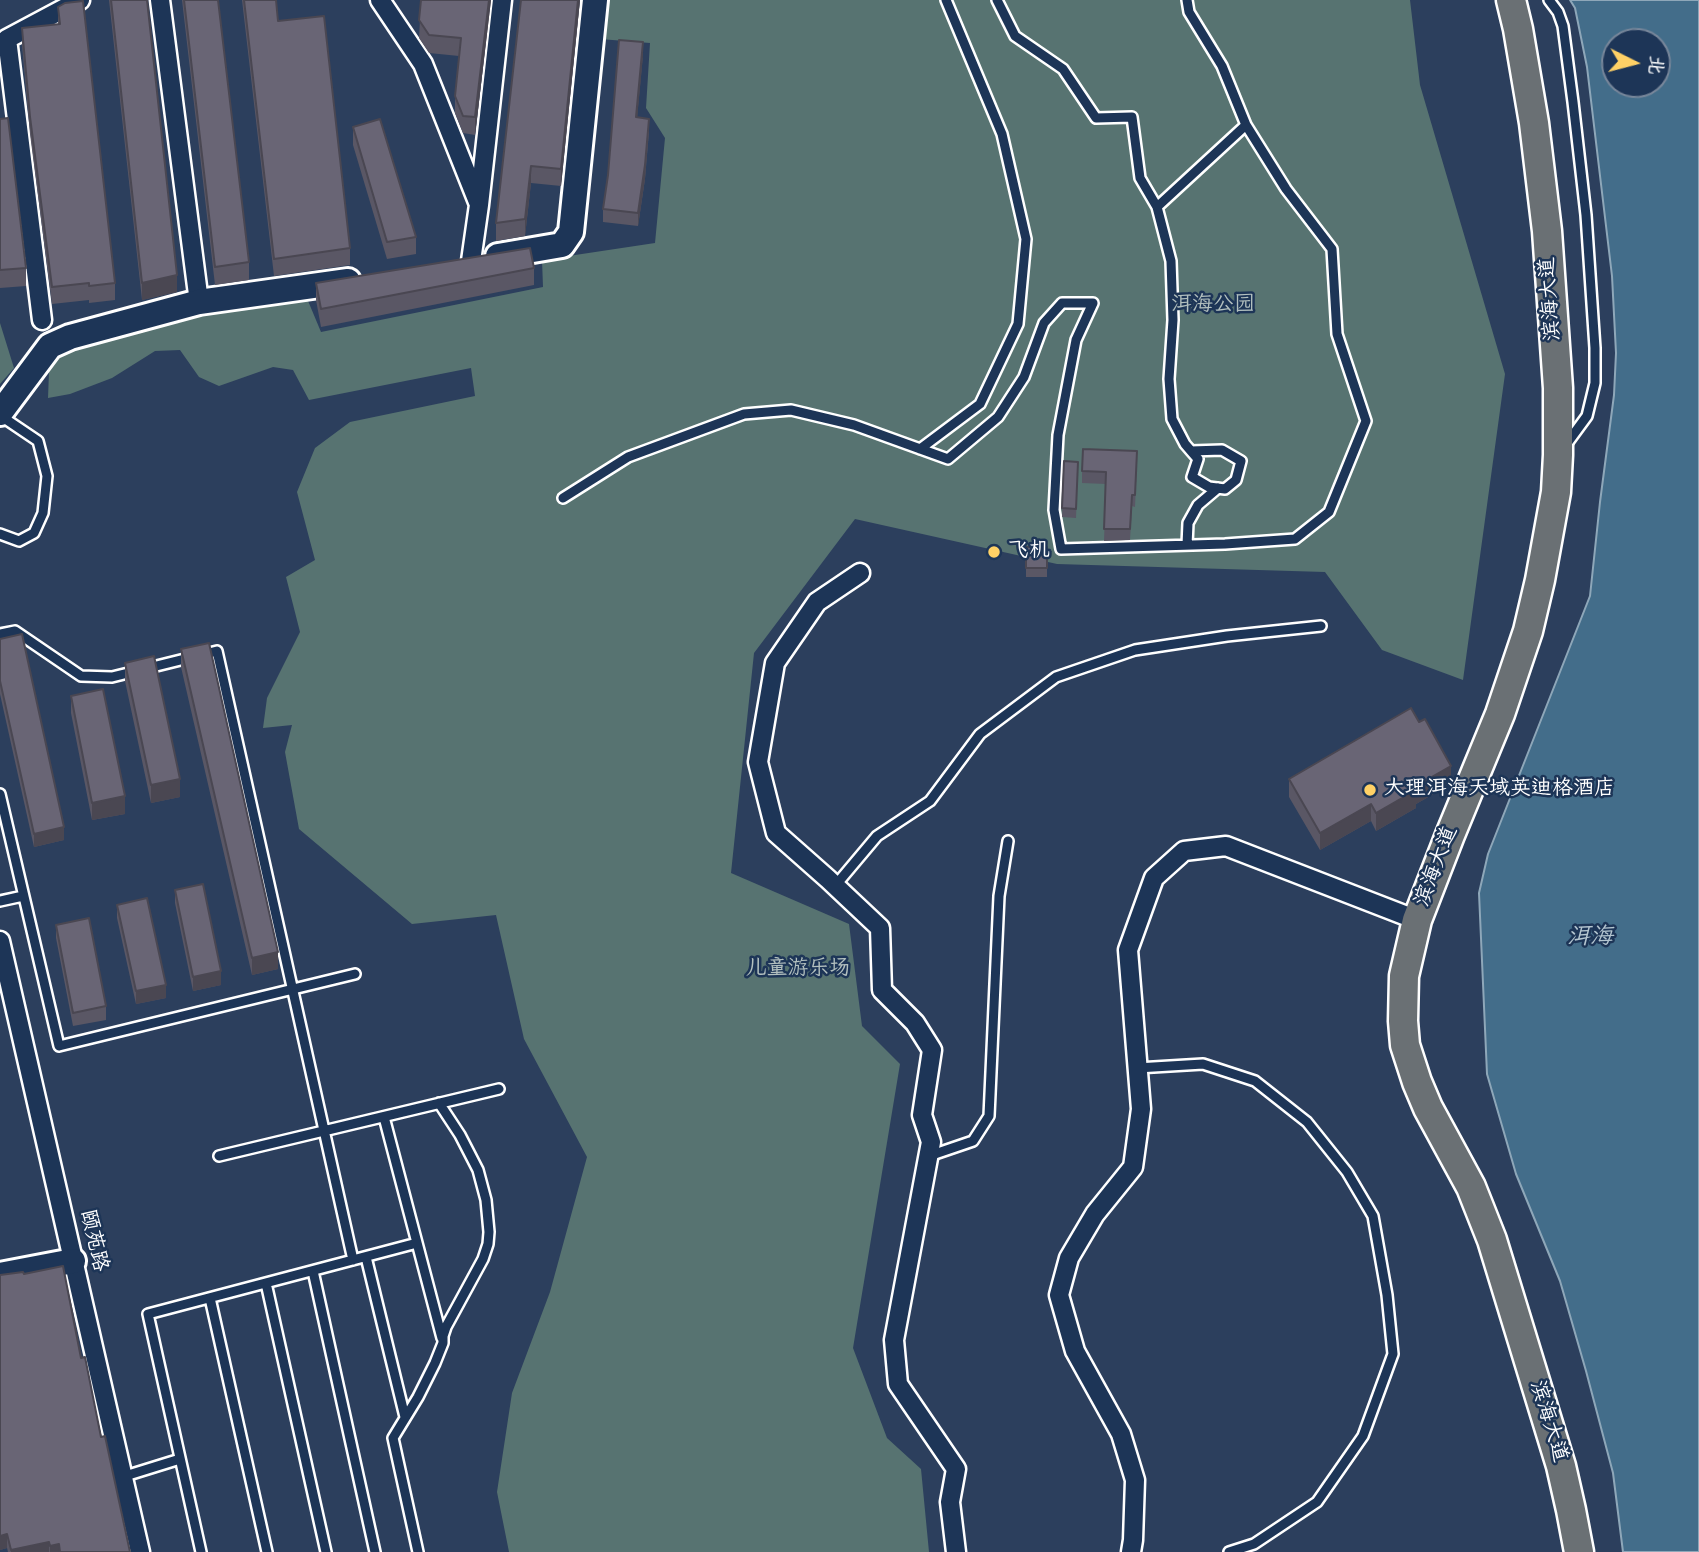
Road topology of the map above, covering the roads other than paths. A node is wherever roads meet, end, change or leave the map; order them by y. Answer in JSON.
{"nodes":[{"id":1,"x":80,"y":0,"type":"edge"},
{"id":2,"x":160,"y":0,"type":"edge"},
{"id":3,"x":380,"y":0,"type":"edge"},
{"id":4,"x":502,"y":0,"type":"edge"},
{"id":5,"x":595,"y":0,"type":"edge"},
{"id":6,"x":946,"y":0,"type":"edge"},
{"id":7,"x":997,"y":0,"type":"edge"},
{"id":8,"x":1187,"y":0,"type":"edge"},
{"id":9,"x":1511,"y":0,"type":"edge"},
{"id":10,"x":1549,"y":0,"type":"edge"},
{"id":11,"x":1246,"y":125,"type":"junction"},
{"id":12,"x":479,"y":205,"type":"junction"},
{"id":13,"x":1157,"y":207,"type":"junction"},
{"id":14,"x":471,"y":261,"type":"junction"},
{"id":15,"x":446,"y":265,"type":"edge"},
{"id":16,"x":371,"y":277,"type":"edge"},
{"id":17,"x":199,"y":302,"type":"junction"},
{"id":18,"x":42,"y":320,"type":"dead end"},
{"id":19,"x":0,"y":414,"type":"edge"},
{"id":20,"x":920,"y":449,"type":"junction"},
{"id":21,"x":1191,"y":452,"type":"junction"},
{"id":22,"x":1558,"y":455,"type":"junction"},
{"id":23,"x":1218,"y":488,"type":"junction"},
{"id":24,"x":563,"y":498,"type":"dead end"},
{"id":25,"x":0,"y":534,"type":"edge"},
{"id":26,"x":1187,"y":545,"type":"junction"},
{"id":27,"x":860,"y":573,"type":"dead end"},
{"id":28,"x":1321,"y":626,"type":"dead end"},
{"id":29,"x":0,"y":634,"type":"edge"},
{"id":30,"x":0,"y":794,"type":"edge"},
{"id":31,"x":1008,"y":841,"type":"dead end"},
{"id":32,"x":835,"y":886,"type":"junction"},
{"id":33,"x":23,"y":896,"type":"junction"},
{"id":34,"x":0,"y":901,"type":"edge"},
{"id":35,"x":1417,"y":920,"type":"junction"},
{"id":36,"x":0,"y":941,"type":"edge"},
{"id":37,"x":355,"y":974,"type":"dead end"},
{"id":38,"x":292,"y":989,"type":"junction"},
{"id":39,"x":1137,"y":1068,"type":"junction"},
{"id":40,"x":499,"y":1089,"type":"dead end"},
{"id":41,"x":439,"y":1103,"type":"junction"},
{"id":42,"x":384,"y":1117,"type":"junction"},
{"id":43,"x":324,"y":1131,"type":"junction"},
{"id":44,"x":219,"y":1156,"type":"dead end"},
{"id":45,"x":929,"y":1156,"type":"junction"},
{"id":46,"x":417,"y":1243,"type":"junction"},
{"id":47,"x":366,"y":1256,"type":"junction"},
{"id":48,"x":353,"y":1260,"type":"junction"},
{"id":49,"x":73,"y":1261,"type":"junction"},
{"id":50,"x":313,"y":1271,"type":"junction"},
{"id":51,"x":0,"y":1275,"type":"edge"},
{"id":52,"x":266,"y":1283,"type":"junction"},
{"id":53,"x":210,"y":1298,"type":"junction"},
{"id":54,"x":443,"y":1343,"type":"junction"},
{"id":55,"x":405,"y":1417,"type":"junction"},
{"id":56,"x":180,"y":1459,"type":"junction"},
{"id":57,"x":122,"y":1477,"type":"junction"},
{"id":58,"x":140,"y":1552,"type":"edge"},
{"id":59,"x":201,"y":1552,"type":"edge"},
{"id":60,"x":267,"y":1552,"type":"edge"},
{"id":61,"x":326,"y":1552,"type":"edge"},
{"id":62,"x":375,"y":1552,"type":"edge"},
{"id":63,"x":418,"y":1552,"type":"edge"},
{"id":64,"x":956,"y":1552,"type":"edge"},
{"id":65,"x":1131,"y":1552,"type":"edge"},
{"id":66,"x":1228,"y":1552,"type":"edge"},
{"id":67,"x":1579,"y":1552,"type":"edge"}],
"edges":[{"from":1,"to":18,"type":"street"},
{"from":2,"to":17,"type":"street"},
{"from":3,"to":12,"type":"street"},
{"from":4,"to":12,"type":"street"},
{"from":5,"to":14,"type":"street"},
{"from":6,"to":20,"type":"lane"},
{"from":7,"to":13,"type":"lane"},
{"from":8,"to":11,"type":"lane"},
{"from":9,"to":22,"type":"main road","name":"滨海大道"},
{"from":10,"to":22,"type":"lane"},
{"from":11,"to":13,"type":"lane"},
{"from":11,"to":26,"type":"lane"},
{"from":12,"to":14,"type":"street"},
{"from":13,"to":21,"type":"lane"},
{"from":14,"to":15,"type":"street"},
{"from":16,"to":17,"type":"street"},
{"from":17,"to":19,"type":"street"},
{"from":19,"to":25,"type":"lane"},
{"from":20,"to":24,"type":"lane"},
{"from":20,"to":26,"type":"lane"},
{"from":21,"to":23,"type":"lane"},
{"from":21,"to":23,"type":"lane"},
{"from":22,"to":35,"type":"main road","name":"滨海大道"},
{"from":23,"to":26,"type":"lane"},
{"from":27,"to":32,"type":"street"},
{"from":28,"to":32,"type":"lane"},
{"from":29,"to":38,"type":"lane"},
{"from":30,"to":33,"type":"lane"},
{"from":31,"to":45,"type":"lane"},
{"from":32,"to":45,"type":"street"},
{"from":33,"to":34,"type":"lane"},
{"from":33,"to":38,"type":"lane"},
{"from":35,"to":39,"type":"street"},
{"from":35,"to":67,"type":"main road","name":"滨海大道"},
{"from":36,"to":49,"type":"street","name":"颐苑路"},
{"from":37,"to":38,"type":"lane"},
{"from":38,"to":43,"type":"lane"},
{"from":39,"to":65,"type":"street"},
{"from":39,"to":66,"type":"lane"},
{"from":40,"to":41,"type":"lane"},
{"from":41,"to":42,"type":"lane"},
{"from":41,"to":54,"type":"lane"},
{"from":42,"to":43,"type":"lane"},
{"from":42,"to":46,"type":"lane"},
{"from":43,"to":44,"type":"lane"},
{"from":43,"to":48,"type":"lane"},
{"from":45,"to":64,"type":"street"},
{"from":46,"to":47,"type":"lane"},
{"from":46,"to":54,"type":"lane"},
{"from":47,"to":48,"type":"lane"},
{"from":47,"to":55,"type":"lane"},
{"from":48,"to":50,"type":"lane"},
{"from":49,"to":51,"type":"street"},
{"from":49,"to":57,"type":"street","name":"颐苑路"},
{"from":50,"to":52,"type":"lane"},
{"from":50,"to":62,"type":"lane"},
{"from":52,"to":53,"type":"lane"},
{"from":52,"to":61,"type":"lane"},
{"from":53,"to":56,"type":"lane"},
{"from":53,"to":60,"type":"lane"},
{"from":54,"to":55,"type":"lane"},
{"from":55,"to":63,"type":"lane"},
{"from":56,"to":57,"type":"lane"},
{"from":56,"to":59,"type":"lane"},
{"from":57,"to":58,"type":"street","name":"颐苑路"}]}
